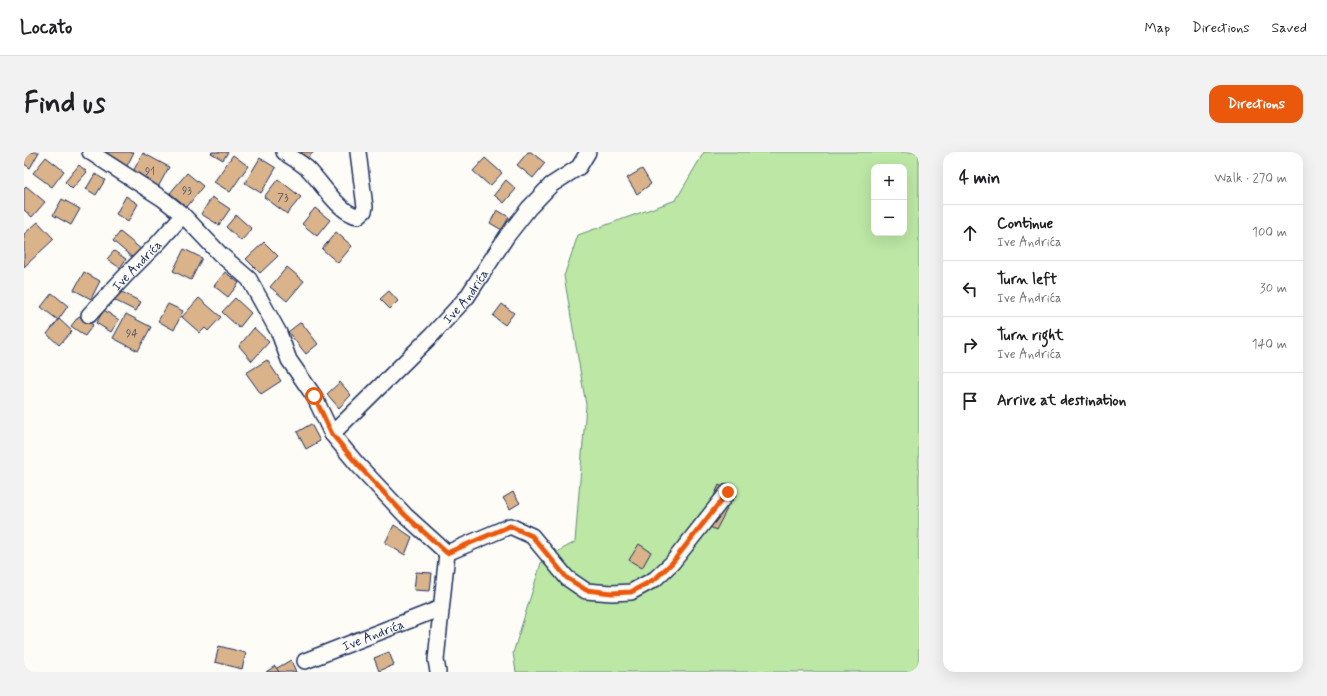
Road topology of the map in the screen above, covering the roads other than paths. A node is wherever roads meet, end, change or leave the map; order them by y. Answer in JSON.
{"nodes":[{"id":1,"x":90,"y":152,"type":"edge"},
{"id":2,"x":284,"y":152,"type":"edge"},
{"id":3,"x":358,"y":152,"type":"edge"},
{"id":4,"x":588,"y":152,"type":"edge"},
{"id":5,"x":183,"y":215,"type":"junction"},
{"id":6,"x":89,"y":315,"type":"dead end"},
{"id":7,"x":332,"y":434,"type":"junction"},
{"id":8,"x":728,"y":492,"type":"dead end"},
{"id":9,"x":447,"y":553,"type":"junction"},
{"id":10,"x":441,"y":608,"type":"junction"},
{"id":11,"x":305,"y":661,"type":"dead end"},
{"id":12,"x":438,"y":672,"type":"edge"}],
"edges":[{"from":1,"to":5,"type":"street"},
{"from":2,"to":3,"type":"street"},
{"from":4,"to":7,"type":"street","name":"Ive Andrića"},
{"from":5,"to":6,"type":"street","name":"Ive Andrića"},
{"from":5,"to":7,"type":"street"},
{"from":7,"to":9,"type":"street"},
{"from":8,"to":9,"type":"street"},
{"from":9,"to":10,"type":"street"},
{"from":10,"to":11,"type":"street","name":"Ive Andrića"},
{"from":10,"to":12,"type":"street"}]}
